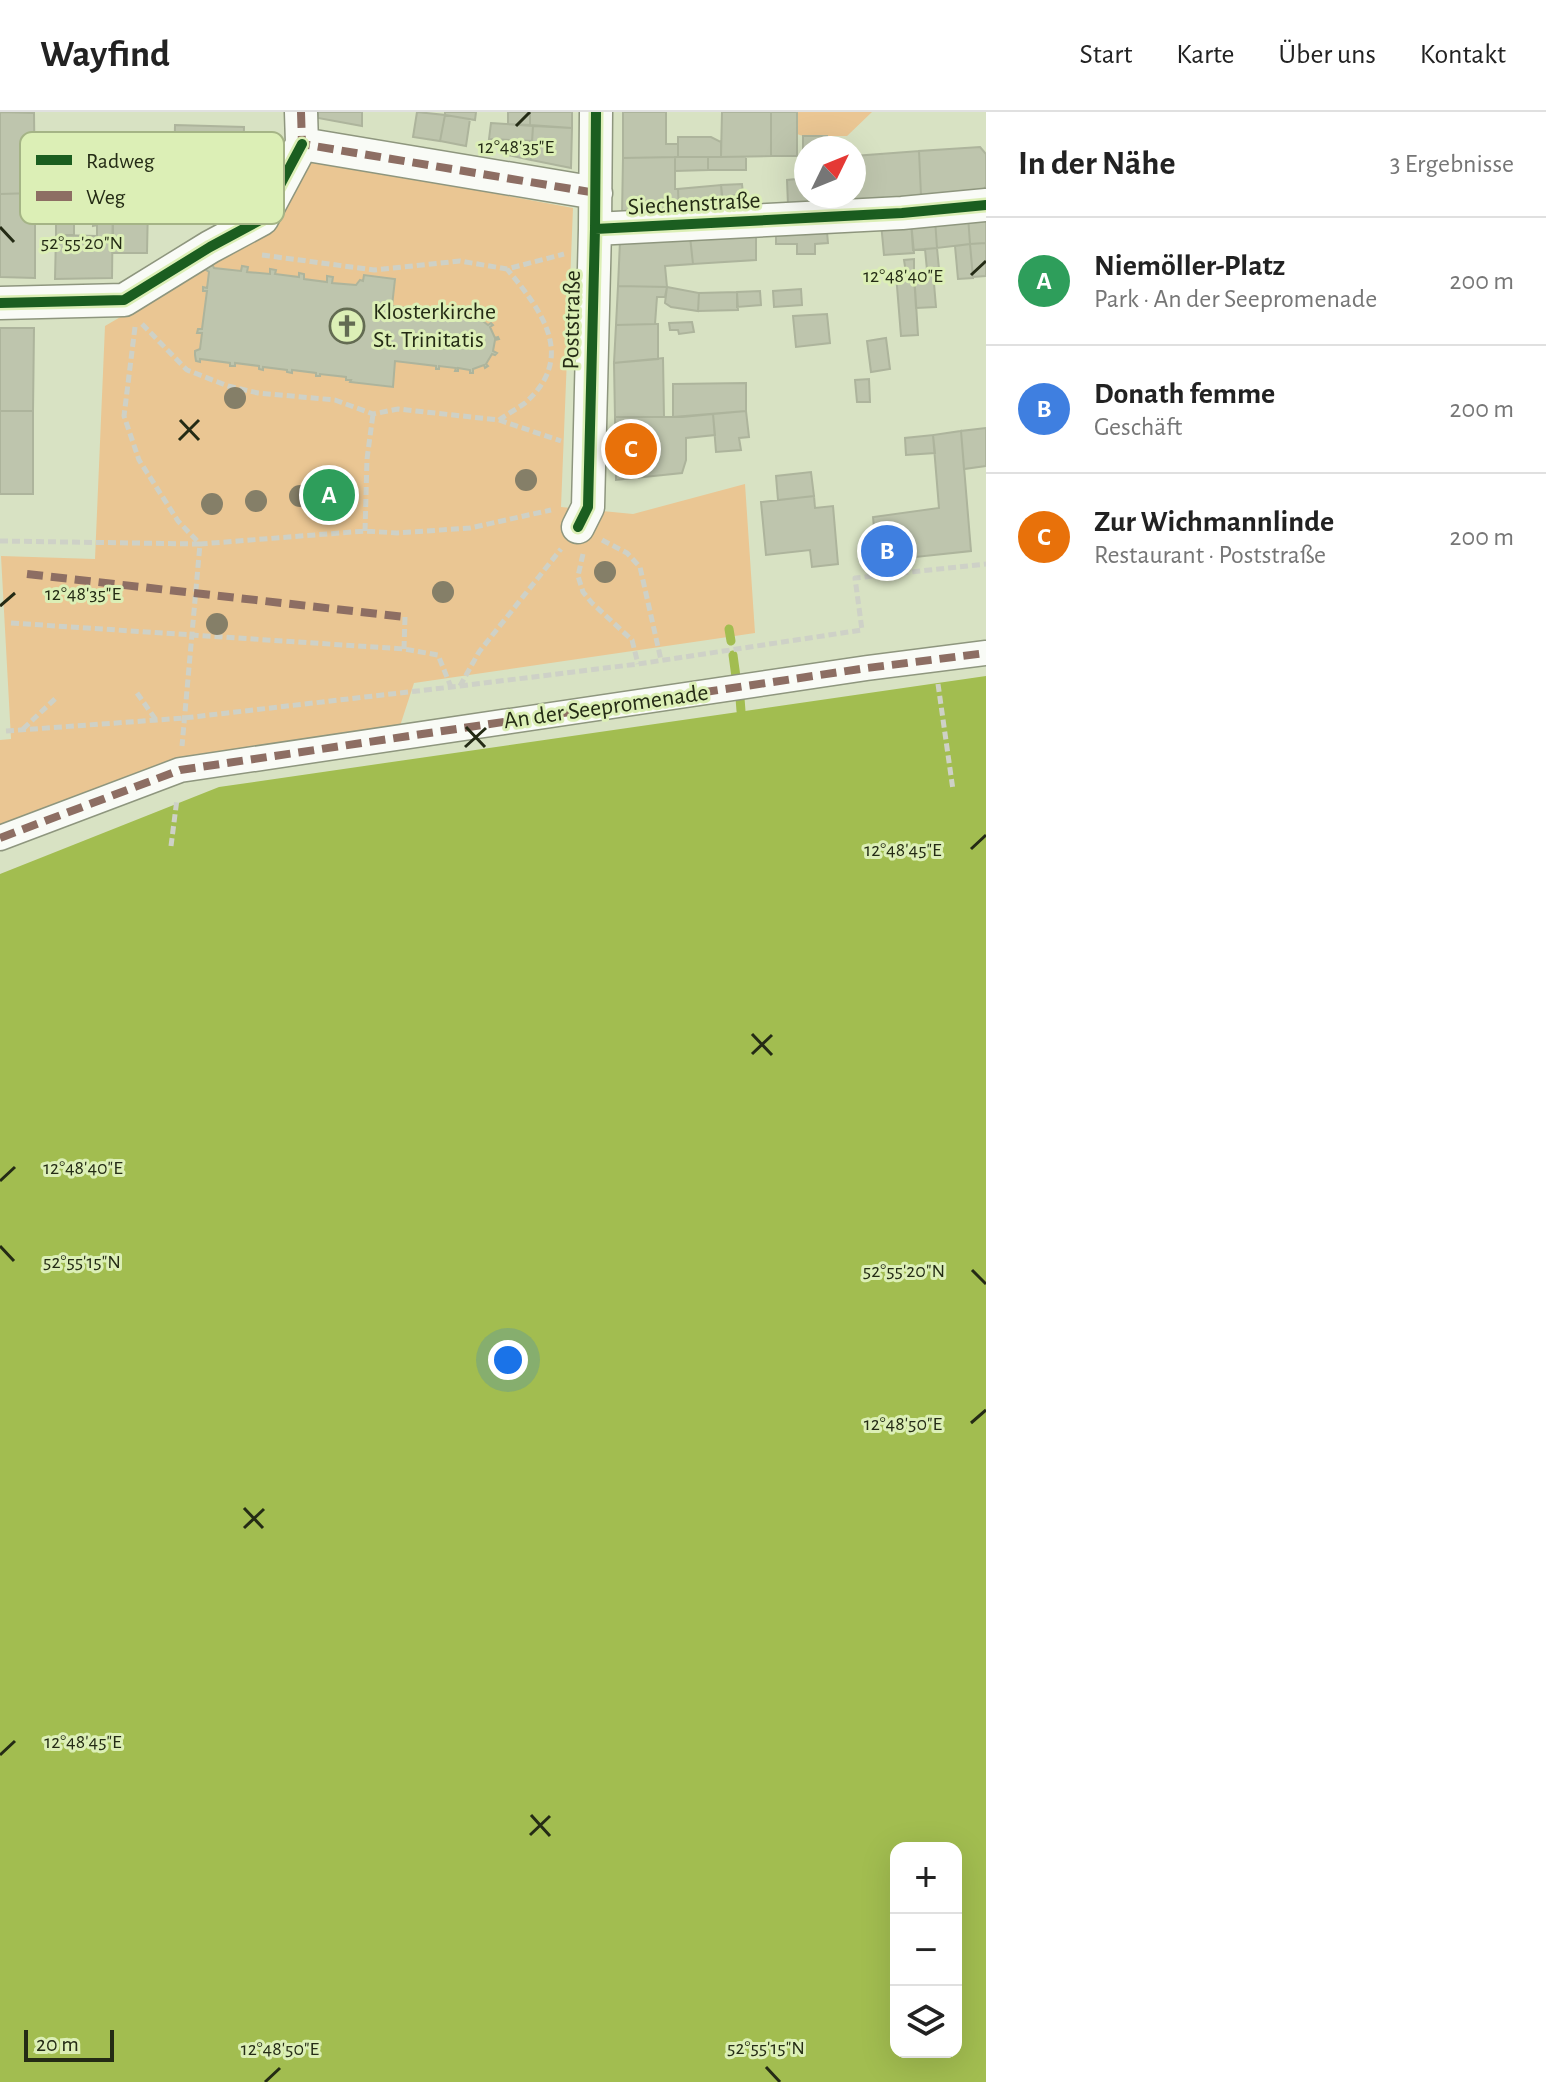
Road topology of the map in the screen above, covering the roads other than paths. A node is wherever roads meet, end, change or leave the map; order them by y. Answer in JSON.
{"nodes":[{"id":1,"x":301,"y":112,"type":"edge"},
{"id":2,"x":596,"y":112,"type":"edge"},
{"id":3,"x":302,"y":144,"type":"junction"},
{"id":4,"x":284,"y":178,"type":"edge"},
{"id":5,"x":596,"y":193,"type":"junction"},
{"id":6,"x":986,"y":205,"type":"edge"},
{"id":7,"x":253,"y":224,"type":"edge"},
{"id":8,"x":595,"y":237,"type":"junction"},
{"id":9,"x":0,"y":303,"type":"edge"},
{"id":10,"x":584,"y":540,"type":"road end"},
{"id":11,"x":986,"y":653,"type":"edge"},
{"id":12,"x":0,"y":838,"type":"edge"}],
"edges":[{"from":1,"to":3,"type":"street"},
{"from":2,"to":5,"type":"street","name":"Poststraße"},
{"from":3,"to":4,"type":"street"},
{"from":3,"to":5,"type":"street"},
{"from":5,"to":8,"type":"street","name":"Poststraße"},
{"from":6,"to":8,"type":"street","name":"Siechenstraße"},
{"from":7,"to":9,"type":"street"},
{"from":8,"to":10,"type":"street","name":"Poststraße"},
{"from":11,"to":12,"type":"street","name":"An der Seepromenade"}]}
